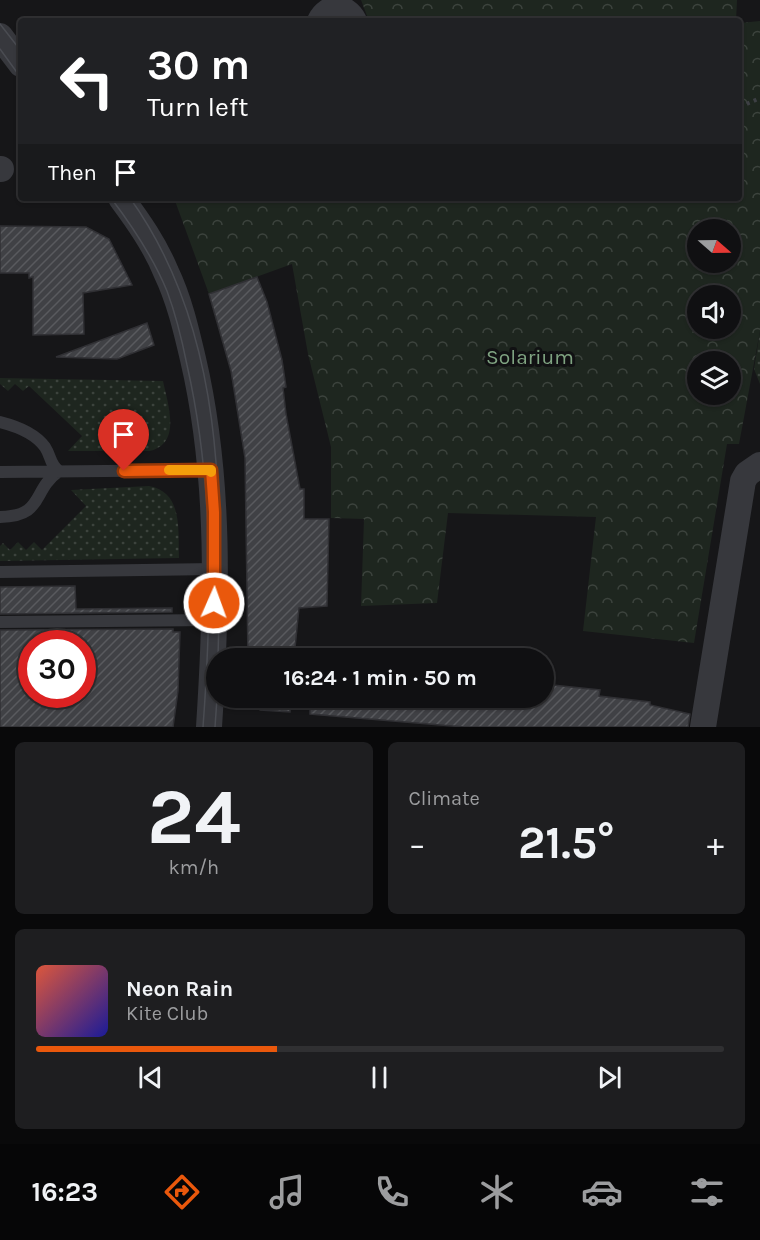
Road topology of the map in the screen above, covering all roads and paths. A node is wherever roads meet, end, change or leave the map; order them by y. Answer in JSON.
{"nodes":[{"id":1,"x":327,"y":10,"type":"edge"},
{"id":2,"x":352,"y":18,"type":"edge"},
{"id":3,"x":0,"y":36,"type":"edge"},
{"id":4,"x":18,"y":60,"type":"edge"},
{"id":5,"x":760,"y":98,"type":"edge"},
{"id":6,"x":742,"y":106,"type":"edge"},
{"id":7,"x":123,"y":201,"type":"edge"},
{"id":8,"x":0,"y":422,"type":"edge"},
{"id":9,"x":211,"y":470,"type":"junction"},
{"id":10,"x":754,"y":470,"type":"edge"},
{"id":11,"x":59,"y":471,"type":"junction"},
{"id":12,"x":0,"y":472,"type":"edge"},
{"id":13,"x":0,"y":517,"type":"edge"},
{"id":14,"x":215,"y":569,"type":"junction"},
{"id":15,"x":0,"y":572,"type":"edge"},
{"id":16,"x":213,"y":620,"type":"junction"},
{"id":17,"x":0,"y":622,"type":"edge"},
{"id":18,"x":209,"y":727,"type":"edge"},
{"id":19,"x":703,"y":727,"type":"edge"}],
"edges":[{"from":1,"to":2,"type":"street"},
{"from":3,"to":4,"type":"street"},
{"from":5,"to":6,"type":"path"},
{"from":7,"to":9,"type":"street"},
{"from":8,"to":11,"type":"lane"},
{"from":9,"to":11,"type":"lane"},
{"from":9,"to":14,"type":"street"},
{"from":10,"to":19,"type":"street"},
{"from":11,"to":12,"type":"lane"},
{"from":11,"to":13,"type":"lane"},
{"from":14,"to":15,"type":"lane"},
{"from":14,"to":16,"type":"street"},
{"from":16,"to":17,"type":"lane"},
{"from":16,"to":18,"type":"street"}]}
